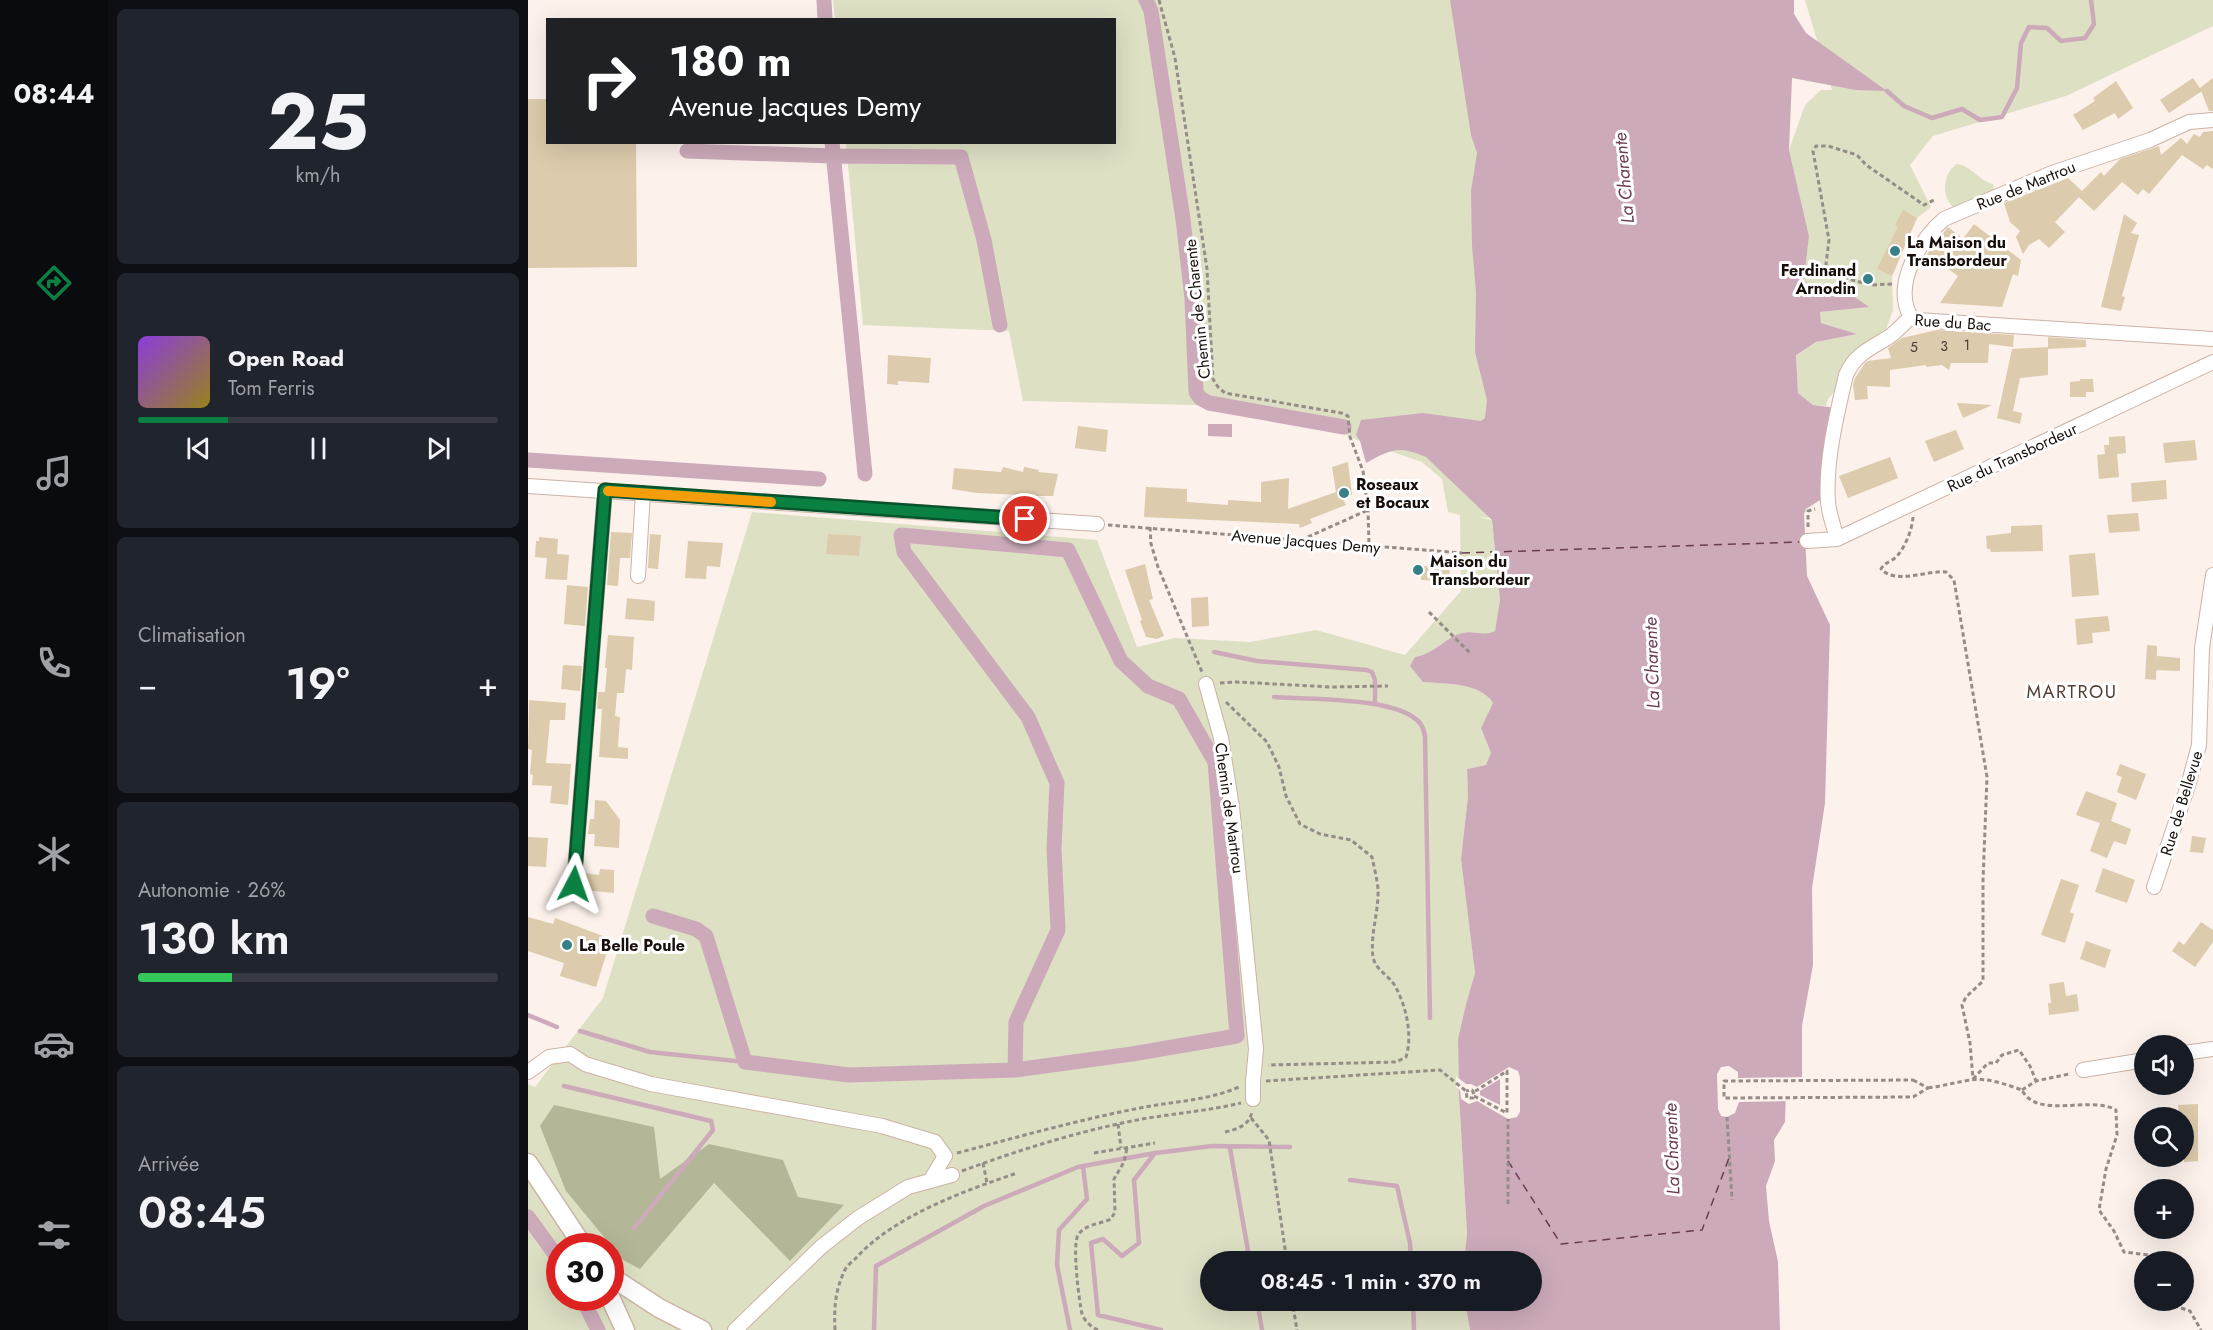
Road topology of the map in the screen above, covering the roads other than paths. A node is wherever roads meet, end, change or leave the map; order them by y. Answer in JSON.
{"nodes":[{"id":1,"x":2213,"y":120,"type":"edge"},
{"id":2,"x":1911,"y":316,"type":"junction"},
{"id":3,"x":2213,"y":339,"type":"edge"},
{"id":4,"x":2213,"y":362,"type":"edge"},
{"id":5,"x":528,"y":486,"type":"edge"},
{"id":6,"x":605,"y":490,"type":"junction"},
{"id":7,"x":643,"y":493,"type":"junction"},
{"id":8,"x":1097,"y":524,"type":"road end"},
{"id":9,"x":1838,"y":538,"type":"junction"},
{"id":10,"x":1808,"y":541,"type":"road end"},
{"id":11,"x":2213,"y":575,"type":"edge"},
{"id":12,"x":638,"y":576,"type":"dead end"},
{"id":13,"x":2208,"y":649,"type":"edge"},
{"id":14,"x":1206,"y":684,"type":"road end"},
{"id":15,"x":574,"y":884,"type":"dead end"},
{"id":16,"x":2154,"y":887,"type":"dead end"},
{"id":17,"x":2213,"y":1048,"type":"edge"},
{"id":18,"x":2194,"y":1051,"type":"edge"},
{"id":19,"x":2134,"y":1062,"type":"edge"},
{"id":20,"x":2083,"y":1070,"type":"road end"},
{"id":21,"x":528,"y":1072,"type":"edge"},
{"id":22,"x":1253,"y":1099,"type":"road end"},
{"id":23,"x":528,"y":1163,"type":"edge"},
{"id":24,"x":952,"y":1174,"type":"road end"},
{"id":25,"x":930,"y":1182,"type":"junction"},
{"id":26,"x":574,"y":1233,"type":"edge"},
{"id":27,"x":624,"y":1285,"type":"edge"},
{"id":28,"x":617,"y":1311,"type":"edge"},
{"id":29,"x":626,"y":1330,"type":"edge"},
{"id":30,"x":702,"y":1330,"type":"edge"},
{"id":31,"x":735,"y":1330,"type":"edge"}],
"edges":[{"from":1,"to":2,"type":"street","name":"Rue de Martrou"},
{"from":2,"to":3,"type":"street","name":"Rue du Bac"},
{"from":2,"to":9,"type":"street","name":"Rue du Bac"},
{"from":4,"to":9,"type":"street","name":"Rue du Transbordeur"},
{"from":5,"to":6,"type":"street"},
{"from":6,"to":7,"type":"street"},
{"from":6,"to":15,"type":"street"},
{"from":7,"to":8,"type":"street"},
{"from":7,"to":12,"type":"street"},
{"from":9,"to":10,"type":"street","name":"Rue du Transbordeur"},
{"from":11,"to":13,"type":"street","name":"Rue de Bellevue"},
{"from":13,"to":16,"type":"street","name":"Rue de Bellevue"},
{"from":14,"to":22,"type":"street","name":"Chemin de Martrou"},
{"from":17,"to":18,"type":"street"},
{"from":19,"to":20,"type":"street"},
{"from":21,"to":25,"type":"street"},
{"from":23,"to":26,"type":"main road"},
{"from":24,"to":25,"type":"street"},
{"from":25,"to":31,"type":"street"},
{"from":27,"to":30,"type":"main road"},
{"from":28,"to":29,"type":"main road"}]}
